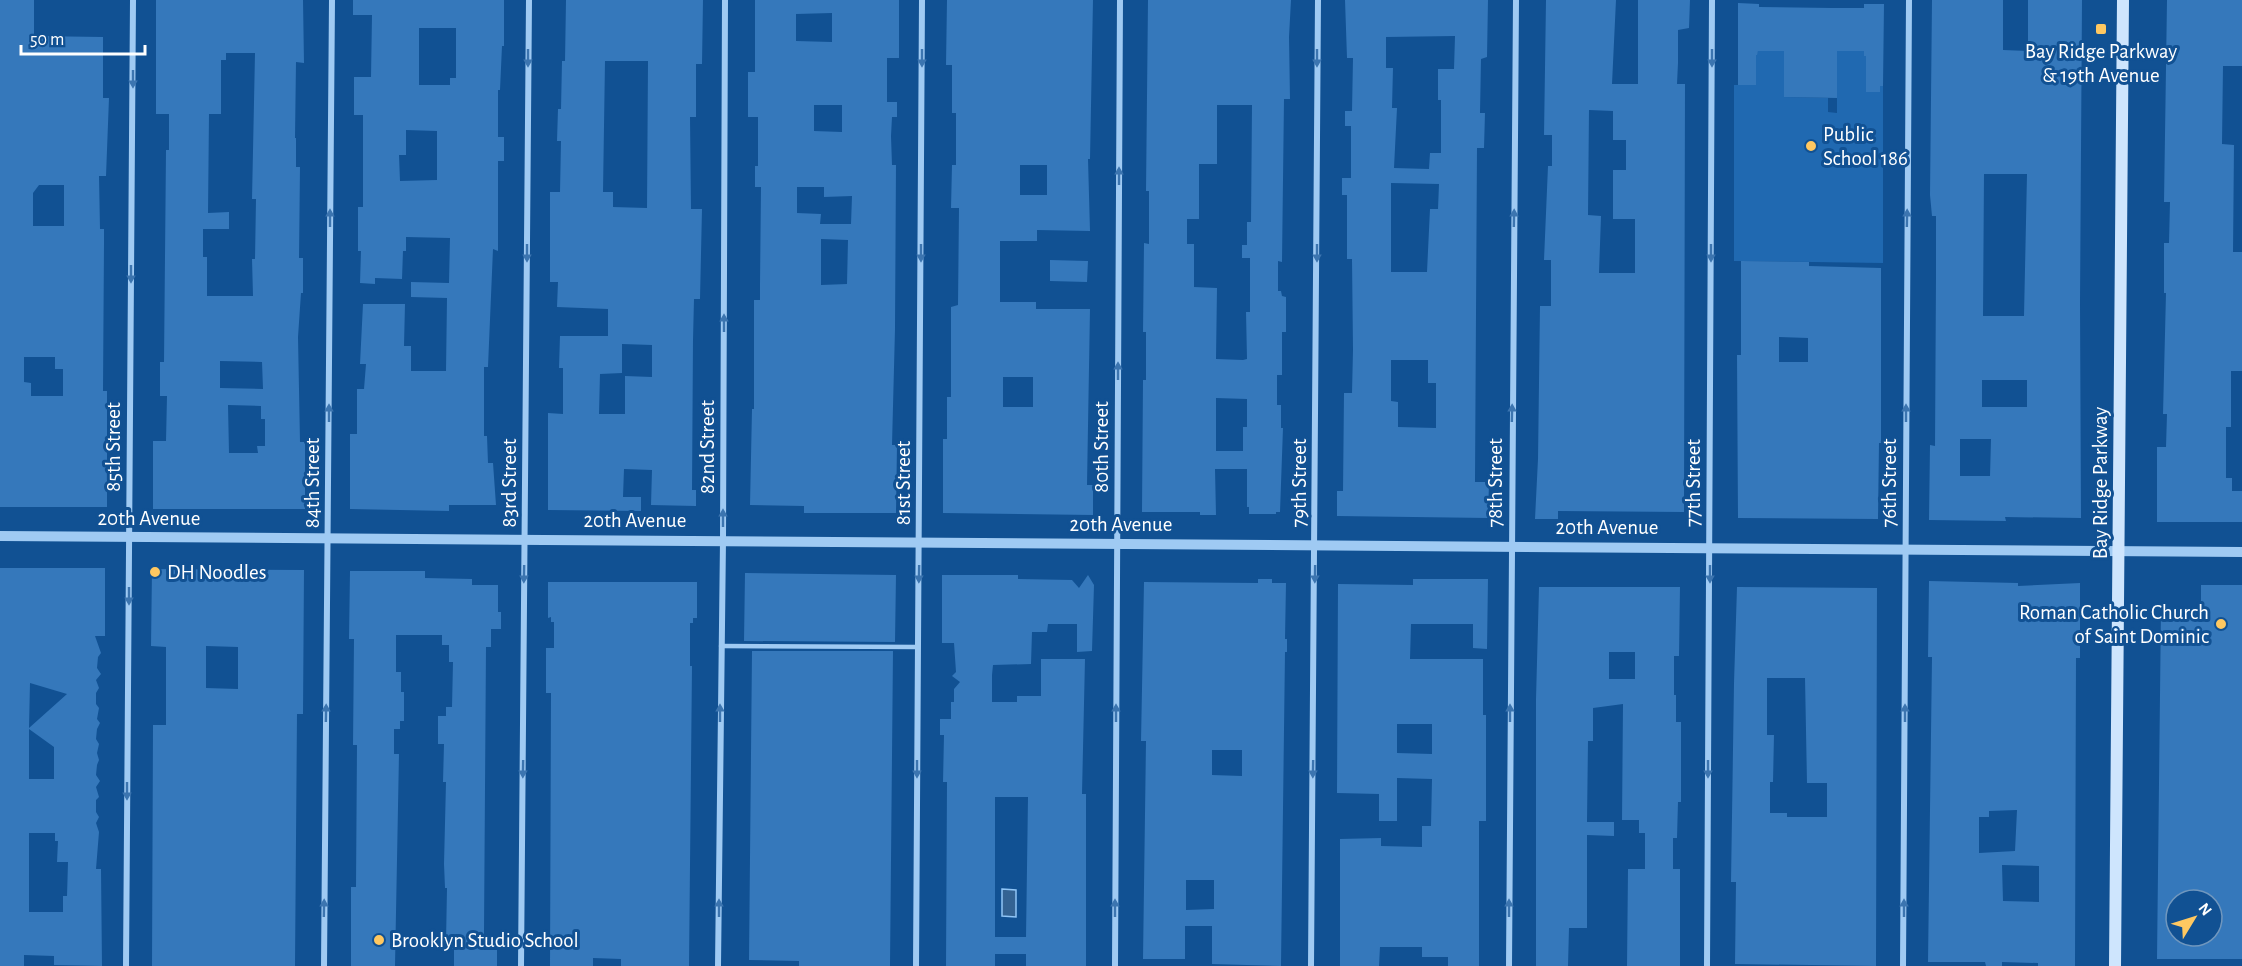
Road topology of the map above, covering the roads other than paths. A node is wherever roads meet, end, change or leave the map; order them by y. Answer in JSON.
{"nodes":[{"id":1,"x":133,"y":0,"type":"edge"},
{"id":2,"x":332,"y":0,"type":"edge"},
{"id":3,"x":529,"y":0,"type":"edge"},
{"id":4,"x":725,"y":0,"type":"edge"},
{"id":5,"x":922,"y":0,"type":"edge"},
{"id":6,"x":1120,"y":0,"type":"edge"},
{"id":7,"x":1318,"y":0,"type":"edge"},
{"id":8,"x":1516,"y":0,"type":"edge"},
{"id":9,"x":1712,"y":0,"type":"edge"},
{"id":10,"x":1909,"y":0,"type":"edge"},
{"id":11,"x":2123,"y":0,"type":"edge"},
{"id":12,"x":0,"y":536,"type":"edge"},
{"id":13,"x":328,"y":537,"type":"junction"},
{"id":14,"x":129,"y":538,"type":"junction"},
{"id":15,"x":525,"y":539,"type":"junction"},
{"id":16,"x":723,"y":540,"type":"junction"},
{"id":17,"x":920,"y":542,"type":"junction"},
{"id":18,"x":1117,"y":543,"type":"junction"},
{"id":19,"x":1315,"y":544,"type":"junction"},
{"id":20,"x":1511,"y":546,"type":"junction"},
{"id":21,"x":1710,"y":547,"type":"junction"},
{"id":22,"x":1905,"y":551,"type":"junction"},
{"id":23,"x":2119,"y":552,"type":"junction"},
{"id":24,"x":2242,"y":552,"type":"edge"},
{"id":25,"x":721,"y":646,"type":"junction"},
{"id":26,"x":918,"y":647,"type":"junction"},
{"id":27,"x":126,"y":966,"type":"edge"},
{"id":28,"x":324,"y":966,"type":"edge"},
{"id":29,"x":521,"y":966,"type":"edge"},
{"id":30,"x":718,"y":966,"type":"edge"},
{"id":31,"x":916,"y":966,"type":"edge"},
{"id":32,"x":1115,"y":966,"type":"edge"},
{"id":33,"x":1311,"y":966,"type":"edge"},
{"id":34,"x":1509,"y":966,"type":"edge"},
{"id":35,"x":1707,"y":966,"type":"edge"},
{"id":36,"x":1903,"y":966,"type":"edge"},
{"id":37,"x":2115,"y":966,"type":"edge"}],
"edges":[{"from":1,"to":14,"type":"street","name":"85th Street","one_way":true},
{"from":13,"to":2,"type":"street","name":"84th Street","one_way":true},
{"from":3,"to":15,"type":"street","name":"83rd Street","one_way":true},
{"from":16,"to":4,"type":"street","name":"82nd Street","one_way":true},
{"from":5,"to":17,"type":"street","name":"81st Street","one_way":true},
{"from":18,"to":6,"type":"street","name":"80th Street","one_way":true},
{"from":7,"to":19,"type":"street","name":"79th Street","one_way":true},
{"from":20,"to":8,"type":"street","name":"78th Street","one_way":true},
{"from":9,"to":21,"type":"street","name":"77th Street","one_way":true},
{"from":22,"to":10,"type":"street","name":"76th Street","one_way":true},
{"from":11,"to":23,"type":"main road","name":"Bay Ridge Parkway"},
{"from":12,"to":14,"type":"street","name":"20th Avenue"},
{"from":13,"to":14,"type":"street","name":"20th Avenue"},
{"from":13,"to":15,"type":"street","name":"20th Avenue"},
{"from":28,"to":13,"type":"street","name":"84th Street","one_way":true},
{"from":14,"to":27,"type":"street","name":"85th Street","one_way":true},
{"from":15,"to":16,"type":"street","name":"20th Avenue"},
{"from":15,"to":29,"type":"street","name":"83rd Street","one_way":true},
{"from":16,"to":17,"type":"street","name":"20th Avenue"},
{"from":16,"to":25,"type":"street","name":"82nd Street"},
{"from":17,"to":18,"type":"street","name":"20th Avenue"},
{"from":17,"to":26,"type":"street","name":"81st Street","one_way":true},
{"from":18,"to":19,"type":"street","name":"20th Avenue"},
{"from":32,"to":18,"type":"street","name":"80th Street","one_way":true},
{"from":19,"to":20,"type":"street","name":"20th Avenue"},
{"from":19,"to":33,"type":"street","name":"79th Street","one_way":true},
{"from":20,"to":21,"type":"street","name":"20th Avenue"},
{"from":34,"to":20,"type":"street","name":"78th Street","one_way":true},
{"from":21,"to":22,"type":"street","name":"20th Avenue"},
{"from":21,"to":35,"type":"street","name":"77th Street","one_way":true},
{"from":22,"to":23,"type":"street","name":"20th Avenue"},
{"from":36,"to":22,"type":"street","name":"76th Street","one_way":true},
{"from":23,"to":24,"type":"street","name":"20th Avenue"},
{"from":23,"to":37,"type":"main road","name":"Bay Ridge Parkway"},
{"from":25,"to":26,"type":"lane"},
{"from":30,"to":25,"type":"street","name":"82nd Street","one_way":true},
{"from":26,"to":31,"type":"street","name":"81st Street","one_way":true}]}
